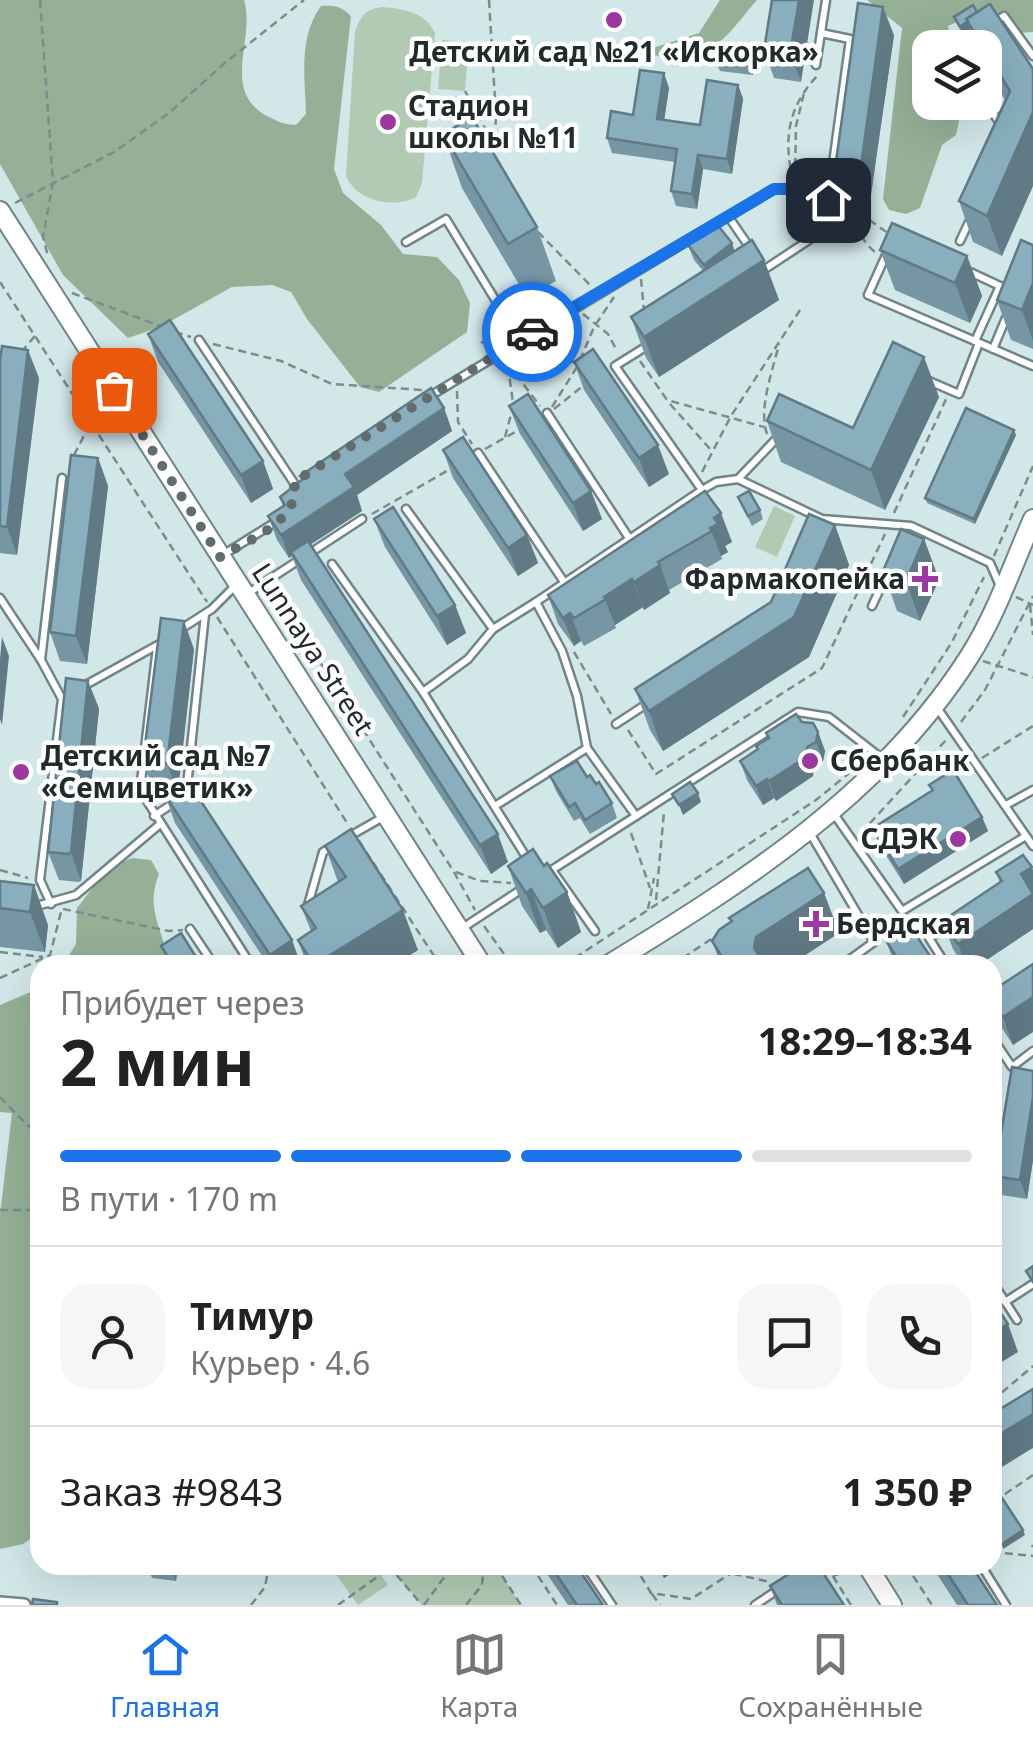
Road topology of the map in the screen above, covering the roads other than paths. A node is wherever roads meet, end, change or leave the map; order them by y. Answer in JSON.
{"nodes":[{"id":1,"x":826,"y":0,"type":"edge"},
{"id":2,"x":985,"y":30,"type":"edge"},
{"id":3,"x":820,"y":34,"type":"junction"},
{"id":4,"x":1033,"y":56,"type":"edge"},
{"id":5,"x":816,"y":63,"type":"road end"},
{"id":6,"x":997,"y":120,"type":"edge"},
{"id":7,"x":1008,"y":137,"type":"edge"},
{"id":8,"x":818,"y":197,"type":"junction"},
{"id":9,"x":976,"y":206,"type":"edge"},
{"id":10,"x":5,"y":208,"type":"edge"},
{"id":11,"x":728,"y":216,"type":"junction"},
{"id":12,"x":894,"y":238,"type":"edge"},
{"id":13,"x":960,"y":241,"type":"dead end"},
{"id":14,"x":406,"y":242,"type":"dead end"},
{"id":15,"x":764,"y":269,"type":"junction"},
{"id":16,"x":964,"y":270,"type":"edge"},
{"id":17,"x":748,"y":280,"type":"edge"},
{"id":18,"x":1007,"y":315,"type":"edge"},
{"id":19,"x":522,"y":338,"type":"junction"},
{"id":20,"x":198,"y":340,"type":"road end"},
{"id":21,"x":977,"y":342,"type":"junction"},
{"id":22,"x":651,"y":343,"type":"edge"},
{"id":23,"x":993,"y":348,"type":"junction"},
{"id":24,"x":1033,"y":366,"type":"edge"},
{"id":25,"x":915,"y":375,"type":"edge"},
{"id":26,"x":421,"y":402,"type":"edge"},
{"id":27,"x":548,"y":414,"type":"road end"},
{"id":28,"x":788,"y":427,"type":"edge"},
{"id":29,"x":478,"y":453,"type":"edge"},
{"id":30,"x":310,"y":472,"type":"edge"},
{"id":31,"x":62,"y":478,"type":"road end"},
{"id":32,"x":738,"y":479,"type":"junction"},
{"id":33,"x":294,"y":482,"type":"junction"},
{"id":34,"x":700,"y":486,"type":"junction"},
{"id":35,"x":294,"y":504,"type":"edge"},
{"id":36,"x":406,"y":509,"type":"dead end"},
{"id":37,"x":288,"y":512,"type":"edge"},
{"id":38,"x":362,"y":519,"type":"road end"},
{"id":39,"x":1033,"y":519,"type":"edge"},
{"id":40,"x":911,"y":526,"type":"junction"},
{"id":41,"x":629,"y":538,"type":"junction"},
{"id":42,"x":903,"y":542,"type":"edge"},
{"id":43,"x":220,"y":557,"type":"junction"},
{"id":44,"x":896,"y":558,"type":"edge"},
{"id":45,"x":332,"y":564,"type":"dead end"},
{"id":46,"x":564,"y":582,"type":"junction"},
{"id":47,"x":242,"y":589,"type":"junction"},
{"id":48,"x":1002,"y":590,"type":"junction"},
{"id":49,"x":0,"y":598,"type":"edge"},
{"id":50,"x":536,"y":602,"type":"junction"},
{"id":51,"x":872,"y":606,"type":"dead end"},
{"id":52,"x":208,"y":611,"type":"junction"},
{"id":53,"x":493,"y":628,"type":"junction"},
{"id":54,"x":157,"y":646,"type":"junction"},
{"id":55,"x":42,"y":660,"type":"junction"},
{"id":56,"x":424,"y":692,"type":"junction"},
{"id":57,"x":62,"y":698,"type":"junction"},
{"id":58,"x":648,"y":703,"type":"edge"},
{"id":59,"x":934,"y":704,"type":"junction"},
{"id":60,"x":619,"y":722,"type":"road end"},
{"id":61,"x":587,"y":748,"type":"junction"},
{"id":62,"x":879,"y":757,"type":"junction"},
{"id":63,"x":1033,"y":790,"type":"edge"},
{"id":64,"x":494,"y":806,"type":"junction"},
{"id":65,"x":1006,"y":806,"type":"junction"},
{"id":66,"x":832,"y":811,"type":"junction"},
{"id":67,"x":386,"y":815,"type":"junction"},
{"id":68,"x":154,"y":816,"type":"junction"},
{"id":69,"x":636,"y":816,"type":"junction"},
{"id":70,"x":159,"y":824,"type":"junction"},
{"id":71,"x":809,"y":832,"type":"junction"},
{"id":72,"x":1026,"y":836,"type":"junction"},
{"id":73,"x":1033,"y":846,"type":"edge"},
{"id":74,"x":530,"y":864,"type":"edge"},
{"id":75,"x":552,"y":870,"type":"junction"},
{"id":76,"x":540,"y":878,"type":"edge"},
{"id":77,"x":530,"y":884,"type":"edge"},
{"id":78,"x":51,"y":904,"type":"junction"},
{"id":79,"x":29,"y":908,"type":"edge"},
{"id":80,"x":306,"y":914,"type":"edge"},
{"id":81,"x":958,"y":919,"type":"edge"},
{"id":82,"x":190,"y":929,"type":"dead end"},
{"id":83,"x":460,"y":930,"type":"junction"},
{"id":84,"x":595,"y":930,"type":"dead end"},
{"id":85,"x":207,"y":955,"type":"edge"},
{"id":86,"x":244,"y":955,"type":"edge"},
{"id":87,"x":476,"y":955,"type":"edge"},
{"id":88,"x":623,"y":955,"type":"edge"},
{"id":89,"x":856,"y":955,"type":"edge"},
{"id":90,"x":939,"y":955,"type":"edge"},
{"id":91,"x":1033,"y":1051,"type":"edge"},
{"id":92,"x":1002,"y":1052,"type":"edge"},
{"id":93,"x":1033,"y":1284,"type":"edge"},
{"id":94,"x":1002,"y":1297,"type":"edge"},
{"id":95,"x":1005,"y":1302,"type":"junction"},
{"id":96,"x":1017,"y":1320,"type":"dead end"},
{"id":97,"x":592,"y":1575,"type":"edge"},
{"id":98,"x":872,"y":1575,"type":"edge"},
{"id":99,"x":987,"y":1575,"type":"edge"},
{"id":100,"x":792,"y":1580,"type":"edge"},
{"id":101,"x":0,"y":1603,"type":"edge"},
{"id":102,"x":24,"y":1605,"type":"edge"},
{"id":103,"x":612,"y":1605,"type":"edge"},
{"id":104,"x":755,"y":1605,"type":"edge"},
{"id":105,"x":892,"y":1605,"type":"edge"},
{"id":106,"x":1006,"y":1605,"type":"edge"}],
"edges":[{"from":1,"to":3,"type":"lane"},
{"from":2,"to":4,"type":"lane"},
{"from":3,"to":5,"type":"lane"},
{"from":3,"to":8,"type":"lane"},
{"from":6,"to":7,"type":"lane"},
{"from":8,"to":11,"type":"lane"},
{"from":8,"to":15,"type":"lane"},
{"from":9,"to":13,"type":"lane"},
{"from":10,"to":43,"type":"street","name":"Lunnaya Street"},
{"from":11,"to":15,"type":"lane"},
{"from":11,"to":19,"type":"lane"},
{"from":12,"to":21,"type":"lane"},
{"from":14,"to":19,"type":"lane"},
{"from":15,"to":17,"type":"lane"},
{"from":16,"to":21,"type":"lane"},
{"from":18,"to":23,"type":"lane"},
{"from":19,"to":26,"type":"lane"},
{"from":20,"to":33,"type":"lane"},
{"from":21,"to":23,"type":"lane"},
{"from":21,"to":25,"type":"lane"},
{"from":22,"to":34,"type":"lane"},
{"from":23,"to":24,"type":"lane"},
{"from":27,"to":41,"type":"lane"},
{"from":28,"to":32,"type":"lane"},
{"from":29,"to":46,"type":"lane"},
{"from":30,"to":33,"type":"lane"},
{"from":31,"to":55,"type":"lane"},
{"from":32,"to":34,"type":"lane"},
{"from":32,"to":40,"type":"lane"},
{"from":33,"to":35,"type":"lane"},
{"from":34,"to":41,"type":"lane"},
{"from":36,"to":53,"type":"lane"},
{"from":37,"to":43,"type":"lane"},
{"from":38,"to":47,"type":"lane"},
{"from":39,"to":48,"type":"street"},
{"from":40,"to":42,"type":"lane"},
{"from":40,"to":48,"type":"lane"},
{"from":41,"to":46,"type":"lane"},
{"from":43,"to":47,"type":"street","name":"Lunnaya Street"},
{"from":44,"to":51,"type":"lane"},
{"from":45,"to":56,"type":"lane"},
{"from":46,"to":50,"type":"lane"},
{"from":47,"to":52,"type":"lane"},
{"from":47,"to":67,"type":"street","name":"Lunnaya Street"},
{"from":48,"to":59,"type":"street"},
{"from":49,"to":55,"type":"lane"},
{"from":50,"to":53,"type":"lane"},
{"from":50,"to":61,"type":"lane"},
{"from":52,"to":54,"type":"lane"},
{"from":52,"to":68,"type":"lane"},
{"from":53,"to":56,"type":"lane"},
{"from":54,"to":57,"type":"lane"},
{"from":54,"to":68,"type":"lane"},
{"from":55,"to":57,"type":"lane"},
{"from":56,"to":64,"type":"lane"},
{"from":57,"to":78,"type":"lane"},
{"from":58,"to":60,"type":"lane"},
{"from":59,"to":62,"type":"street"},
{"from":59,"to":65,"type":"lane"},
{"from":61,"to":64,"type":"lane"},
{"from":61,"to":69,"type":"lane"},
{"from":62,"to":66,"type":"street"},
{"from":62,"to":69,"type":"lane"},
{"from":63,"to":65,"type":"lane"},
{"from":64,"to":74,"type":"lane"},
{"from":65,"to":72,"type":"lane"},
{"from":66,"to":71,"type":"street"},
{"from":66,"to":72,"type":"lane"},
{"from":67,"to":80,"type":"lane"},
{"from":67,"to":83,"type":"street","name":"Lunnaya Street"},
{"from":68,"to":70,"type":"lane"},
{"from":69,"to":75,"type":"lane"},
{"from":70,"to":78,"type":"lane"},
{"from":70,"to":86,"type":"lane"},
{"from":71,"to":88,"type":"street"},
{"from":71,"to":89,"type":"lane"},
{"from":72,"to":73,"type":"lane"},
{"from":75,"to":76,"type":"lane"},
{"from":75,"to":84,"type":"lane"},
{"from":77,"to":83,"type":"lane"},
{"from":78,"to":79,"type":"lane"},
{"from":81,"to":90,"type":"lane"},
{"from":82,"to":85,"type":"lane"},
{"from":83,"to":87,"type":"street","name":"Lunnaya Street"},
{"from":91,"to":92,"type":"lane"},
{"from":93,"to":95,"type":"lane"},
{"from":94,"to":95,"type":"lane"},
{"from":95,"to":96,"type":"lane"},
{"from":97,"to":103,"type":"lane"},
{"from":98,"to":105,"type":"street"},
{"from":99,"to":106,"type":"lane"},
{"from":100,"to":104,"type":"lane"},
{"from":101,"to":102,"type":"street"}]}
